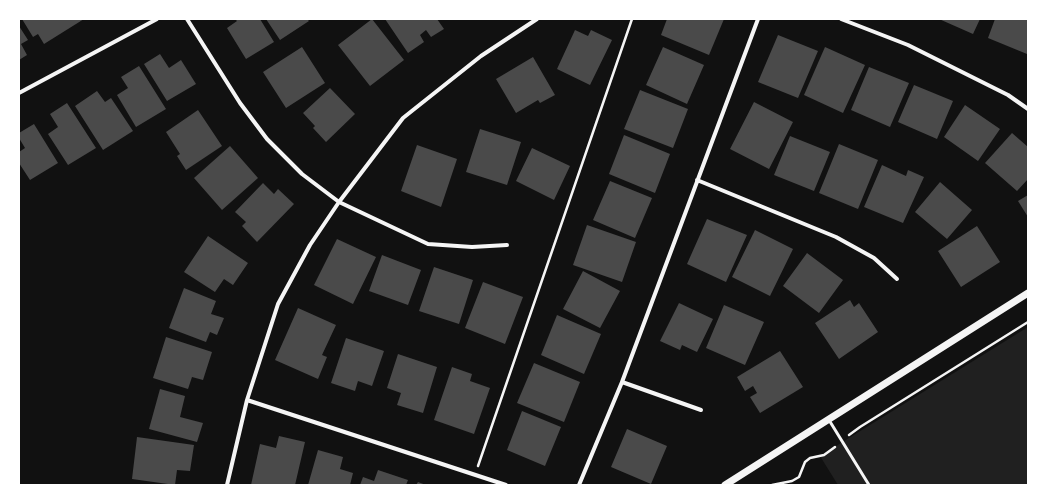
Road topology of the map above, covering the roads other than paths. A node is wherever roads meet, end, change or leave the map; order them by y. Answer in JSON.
{"nodes":[{"id":1,"x":157,"y":19,"type":"edge"},
{"id":2,"x":187,"y":19,"type":"edge"},
{"id":3,"x":537,"y":19,"type":"edge"},
{"id":4,"x":758,"y":19,"type":"edge"},
{"id":5,"x":841,"y":19,"type":"edge"},
{"id":6,"x":19,"y":93,"type":"edge"},
{"id":7,"x":1028,"y":109,"type":"edge"},
{"id":8,"x":697,"y":180,"type":"junction"},
{"id":9,"x":339,"y":202,"type":"junction"},
{"id":10,"x":507,"y":245,"type":"dead end"},
{"id":11,"x":897,"y":279,"type":"dead end"},
{"id":12,"x":1028,"y":293,"type":"edge"},
{"id":13,"x":622,"y":382,"type":"junction"},
{"id":14,"x":247,"y":400,"type":"junction"},
{"id":15,"x":701,"y":410,"type":"dead end"},
{"id":16,"x":829,"y":420,"type":"junction"},
{"id":17,"x":227,"y":485,"type":"edge"},
{"id":18,"x":506,"y":485,"type":"edge"},
{"id":19,"x":579,"y":485,"type":"edge"},
{"id":20,"x":725,"y":485,"type":"edge"},
{"id":21,"x":869,"y":485,"type":"edge"}],
"edges":[{"from":1,"to":6,"type":"street"},
{"from":2,"to":9,"type":"street"},
{"from":3,"to":9,"type":"street"},
{"from":4,"to":8,"type":"street"},
{"from":5,"to":7,"type":"street"},
{"from":8,"to":11,"type":"street"},
{"from":8,"to":13,"type":"street"},
{"from":9,"to":10,"type":"street"},
{"from":9,"to":14,"type":"street"},
{"from":12,"to":16,"type":"street"},
{"from":13,"to":15,"type":"street"},
{"from":13,"to":19,"type":"street"},
{"from":14,"to":17,"type":"street"},
{"from":14,"to":18,"type":"street"},
{"from":16,"to":20,"type":"street"},
{"from":16,"to":21,"type":"lane"}]}
